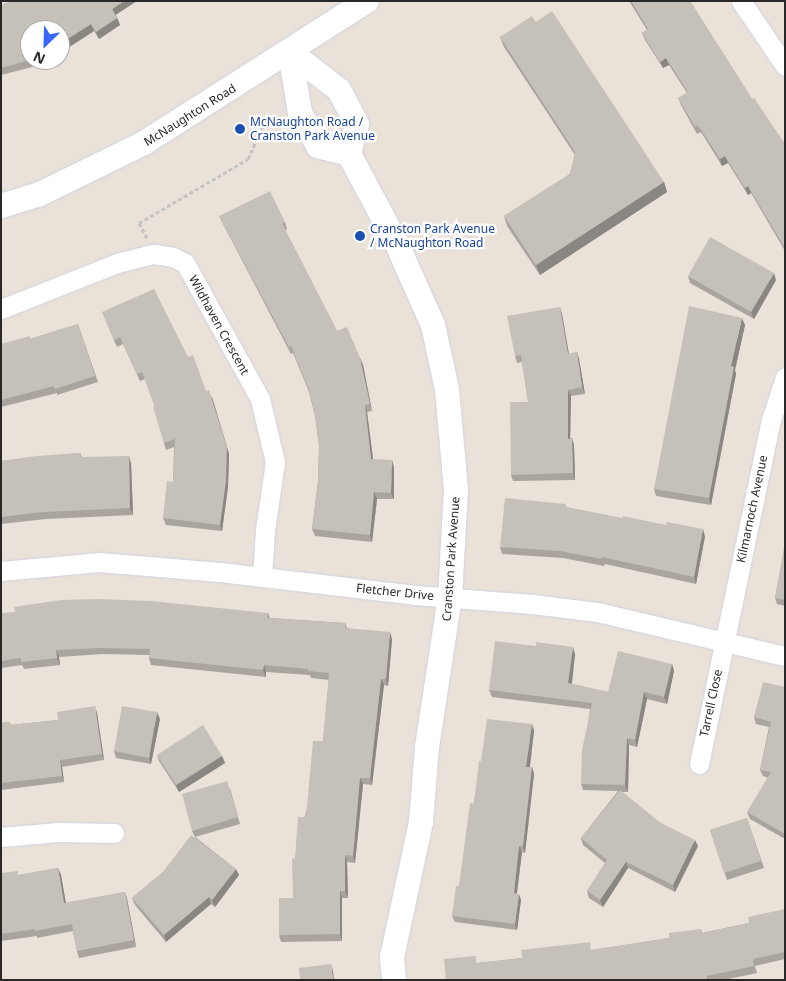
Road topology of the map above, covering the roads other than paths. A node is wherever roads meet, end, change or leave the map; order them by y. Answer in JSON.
{"nodes":[{"id":1,"x":367,"y":1,"type":"edge"},
{"id":2,"x":741,"y":1,"type":"edge"},
{"id":3,"x":290,"y":52,"type":"junction"},
{"id":4,"x":785,"y":66,"type":"edge"},
{"id":5,"x":349,"y":154,"type":"junction"},
{"id":6,"x":1,"y":206,"type":"edge"},
{"id":7,"x":1,"y":309,"type":"edge"},
{"id":8,"x":785,"y":377,"type":"edge"},
{"id":9,"x":1,"y":571,"type":"edge"},
{"id":10,"x":262,"y":577,"type":"junction"},
{"id":11,"x":450,"y":597,"type":"junction"},
{"id":12,"x":724,"y":643,"type":"junction"},
{"id":13,"x":785,"y":656,"type":"edge"},
{"id":14,"x":699,"y":764,"type":"dead end"},
{"id":15,"x":114,"y":833,"type":"dead end"},
{"id":16,"x":1,"y":837,"type":"edge"},
{"id":17,"x":394,"y":980,"type":"edge"}],
"edges":[{"from":1,"to":3,"type":"street","name":"McNaughton Road"},
{"from":2,"to":4,"type":"street"},
{"from":3,"to":5,"type":"street"},
{"from":3,"to":5,"type":"street"},
{"from":3,"to":6,"type":"street","name":"McNaughton Road"},
{"from":5,"to":11,"type":"street","name":"Cranston Park Avenue"},
{"from":7,"to":10,"type":"street","name":"Wildhaven Crescent"},
{"from":8,"to":12,"type":"street","name":"Kilmarnoch Avenue"},
{"from":9,"to":10,"type":"street","name":"Fletcher Drive"},
{"from":10,"to":11,"type":"street","name":"Fletcher Drive"},
{"from":11,"to":12,"type":"street","name":"Fletcher Drive"},
{"from":11,"to":17,"type":"street","name":"Cranston Park Avenue"},
{"from":12,"to":13,"type":"street","name":"Fletcher Drive"},
{"from":12,"to":14,"type":"street","name":"Tarrell Close"},
{"from":15,"to":16,"type":"street"}]}
